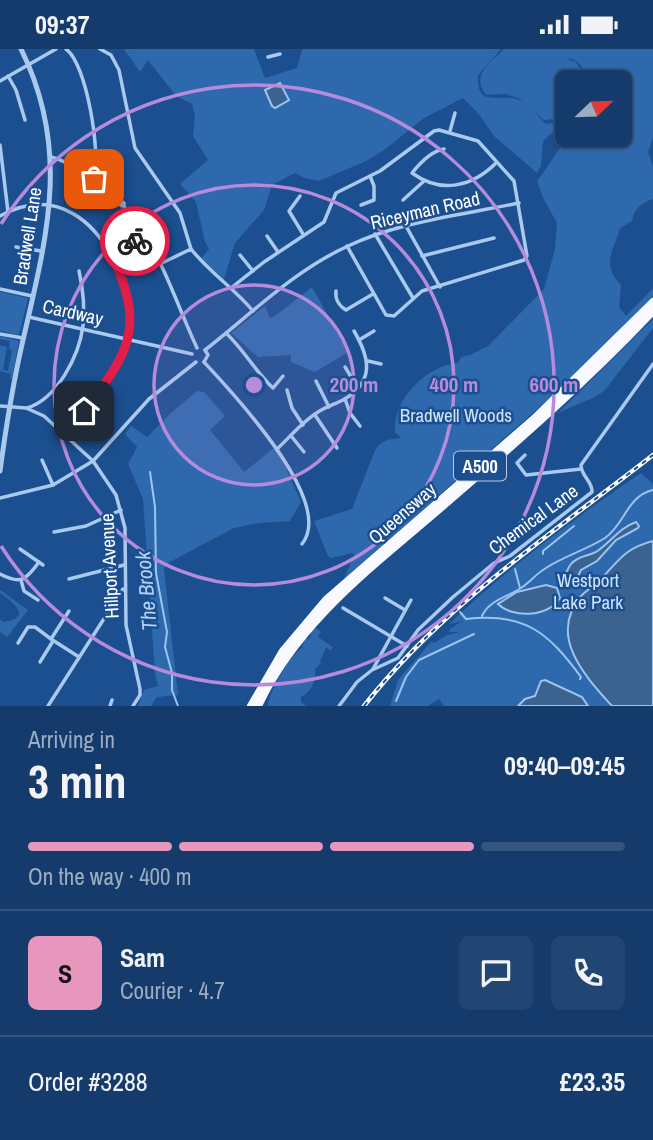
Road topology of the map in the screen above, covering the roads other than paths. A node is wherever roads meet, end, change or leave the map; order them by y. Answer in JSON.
{"nodes":[{"id":1,"x":21,"y":49,"type":"edge"},
{"id":2,"x":66,"y":49,"type":"edge"},
{"id":3,"x":76,"y":49,"type":"edge"},
{"id":4,"x":100,"y":49,"type":"edge"},
{"id":5,"x":274,"y":49,"type":"edge"},
{"id":6,"x":53,"y":50,"type":"edge"},
{"id":7,"x":280,"y":54,"type":"dead end"},
{"id":8,"x":75,"y":61,"type":"junction"},
{"id":9,"x":28,"y":63,"type":"junction"},
{"id":10,"x":8,"y":76,"type":"junction"},
{"id":11,"x":0,"y":81,"type":"edge"},
{"id":12,"x":455,"y":113,"type":"dead end"},
{"id":13,"x":24,"y":120,"type":"dead end"},
{"id":14,"x":450,"y":132,"type":"junction"},
{"id":15,"x":0,"y":145,"type":"edge"},
{"id":16,"x":444,"y":149,"type":"dead end"},
{"id":17,"x":51,"y":157,"type":"junction"},
{"id":18,"x":496,"y":163,"type":"junction"},
{"id":19,"x":370,"y":176,"type":"junction"},
{"id":20,"x":94,"y":179,"type":"junction"},
{"id":21,"x":424,"y":181,"type":"junction"},
{"id":22,"x":300,"y":198,"type":"dead end"},
{"id":23,"x":403,"y":200,"type":"dead end"},
{"id":24,"x":519,"y":203,"type":"junction"},
{"id":25,"x":361,"y":205,"type":"dead end"},
{"id":26,"x":49,"y":206,"type":"junction"},
{"id":27,"x":8,"y":212,"type":"junction"},
{"id":28,"x":0,"y":216,"type":"edge"},
{"id":29,"x":406,"y":226,"type":"junction"},
{"id":30,"x":146,"y":234,"type":"junction"},
{"id":31,"x":303,"y":234,"type":"junction"},
{"id":32,"x":375,"y":234,"type":"junction"},
{"id":33,"x":267,"y":236,"type":"dead end"},
{"id":34,"x":494,"y":238,"type":"dead end"},
{"id":35,"x":347,"y":246,"type":"junction"},
{"id":36,"x":16,"y":247,"type":"dead end"},
{"id":37,"x":191,"y":250,"type":"junction"},
{"id":38,"x":43,"y":251,"type":"junction"},
{"id":39,"x":278,"y":252,"type":"junction"},
{"id":40,"x":111,"y":254,"type":"junction"},
{"id":41,"x":240,"y":255,"type":"dead end"},
{"id":42,"x":422,"y":256,"type":"junction"},
{"id":43,"x":160,"y":264,"type":"junction"},
{"id":44,"x":79,"y":271,"type":"dead end"},
{"id":45,"x":253,"y":271,"type":"junction"},
{"id":46,"x":440,"y":287,"type":"junction"},
{"id":47,"x":231,"y":288,"type":"junction"},
{"id":48,"x":0,"y":289,"type":"edge"},
{"id":49,"x":336,"y":291,"type":"dead end"},
{"id":50,"x":373,"y":294,"type":"junction"},
{"id":51,"x":33,"y":296,"type":"junction"},
{"id":52,"x":413,"y":298,"type":"junction"},
{"id":53,"x":653,"y":302,"type":"edge"},
{"id":54,"x":253,"y":311,"type":"junction"},
{"id":55,"x":653,"y":313,"type":"edge"},
{"id":56,"x":29,"y":317,"type":"junction"},
{"id":57,"x":82,"y":329,"type":"junction"},
{"id":58,"x":354,"y":331,"type":"dead end"},
{"id":59,"x":374,"y":331,"type":"dead end"},
{"id":60,"x":226,"y":333,"type":"junction"},
{"id":61,"x":0,"y":334,"type":"edge"},
{"id":62,"x":23,"y":338,"type":"junction"},
{"id":63,"x":129,"y":339,"type":"junction"},
{"id":64,"x":359,"y":339,"type":"junction"},
{"id":65,"x":197,"y":348,"type":"junction"},
{"id":66,"x":205,"y":349,"type":"junction"},
{"id":67,"x":192,"y":354,"type":"junction"},
{"id":68,"x":368,"y":361,"type":"junction"},
{"id":69,"x":196,"y":362,"type":"junction"},
{"id":70,"x":204,"y":362,"type":"junction"},
{"id":71,"x":380,"y":364,"type":"dead end"},
{"id":72,"x":653,"y":364,"type":"edge"},
{"id":73,"x":345,"y":367,"type":"dead end"},
{"id":74,"x":283,"y":376,"type":"dead end"},
{"id":75,"x":316,"y":381,"type":"dead end"},
{"id":76,"x":358,"y":388,"type":"junction"},
{"id":77,"x":287,"y":390,"type":"dead end"},
{"id":78,"x":345,"y":399,"type":"junction"},
{"id":79,"x":38,"y":404,"type":"junction"},
{"id":80,"x":0,"y":406,"type":"edge"},
{"id":81,"x":9,"y":407,"type":"junction"},
{"id":82,"x":329,"y":407,"type":"junction"},
{"id":83,"x":26,"y":408,"type":"junction"},
{"id":84,"x":38,"y":412,"type":"junction"},
{"id":85,"x":315,"y":415,"type":"junction"},
{"id":86,"x":303,"y":425,"type":"junction"},
{"id":87,"x":360,"y":426,"type":"dead end"},
{"id":88,"x":65,"y":434,"type":"junction"},
{"id":89,"x":291,"y":436,"type":"junction"},
{"id":90,"x":333,"y":446,"type":"dead end"},
{"id":91,"x":277,"y":449,"type":"junction"},
{"id":92,"x":1,"y":450,"type":"edge"},
{"id":93,"x":301,"y":450,"type":"dead end"},
{"id":94,"x":525,"y":455,"type":"dead end"},
{"id":95,"x":41,"y":460,"type":"dead end"},
{"id":96,"x":93,"y":461,"type":"junction"},
{"id":97,"x":581,"y":469,"type":"junction"},
{"id":98,"x":0,"y":471,"type":"edge"},
{"id":99,"x":53,"y":485,"type":"junction"},
{"id":100,"x":0,"y":498,"type":"edge"},
{"id":101,"x":121,"y":510,"type":"junction"},
{"id":102,"x":54,"y":531,"type":"dead end"},
{"id":103,"x":302,"y":544,"type":"dead end"},
{"id":104,"x":20,"y":549,"type":"dead end"},
{"id":105,"x":124,"y":565,"type":"junction"},
{"id":106,"x":0,"y":574,"type":"edge"},
{"id":107,"x":69,"y":579,"type":"dead end"},
{"id":108,"x":20,"y":580,"type":"junction"},
{"id":109,"x":124,"y":587,"type":"junction"},
{"id":110,"x":385,"y":598,"type":"dead end"},
{"id":111,"x":38,"y":600,"type":"dead end"},
{"id":112,"x":411,"y":600,"type":"dead end"},
{"id":113,"x":114,"y":604,"type":"junction"},
{"id":114,"x":125,"y":606,"type":"junction"},
{"id":115,"x":343,"y":608,"type":"dead end"},
{"id":116,"x":405,"y":610,"type":"junction"},
{"id":117,"x":69,"y":611,"type":"dead end"},
{"id":118,"x":390,"y":636,"type":"junction"},
{"id":119,"x":52,"y":640,"type":"junction"},
{"id":120,"x":20,"y":642,"type":"dead end"},
{"id":121,"x":407,"y":646,"type":"junction"},
{"id":122,"x":79,"y":657,"type":"junction"},
{"id":123,"x":40,"y":662,"type":"dead end"},
{"id":124,"x":372,"y":670,"type":"junction"},
{"id":125,"x":113,"y":700,"type":"dead end"},
{"id":126,"x":48,"y":706,"type":"edge"},
{"id":127,"x":110,"y":706,"type":"edge"},
{"id":128,"x":133,"y":706,"type":"edge"},
{"id":129,"x":251,"y":706,"type":"edge"},
{"id":130,"x":259,"y":706,"type":"edge"},
{"id":131,"x":339,"y":706,"type":"edge"}],
"edges":[{"from":1,"to":9,"type":"street","name":"Bradwell Lane"},
{"from":2,"to":8,"type":"street"},
{"from":3,"to":8,"type":"street"},
{"from":4,"to":37,"type":"street"},
{"from":5,"to":7,"type":"street"},
{"from":6,"to":9,"type":"street"},
{"from":8,"to":20,"type":"street"},
{"from":9,"to":10,"type":"street"},
{"from":9,"to":17,"type":"street","name":"Bradwell Lane"},
{"from":10,"to":11,"type":"street"},
{"from":10,"to":13,"type":"street"},
{"from":12,"to":14,"type":"street"},
{"from":14,"to":18,"type":"street"},
{"from":14,"to":19,"type":"street"},
{"from":15,"to":27,"type":"street"},
{"from":16,"to":21,"type":"street"},
{"from":17,"to":20,"type":"street"},
{"from":17,"to":26,"type":"street","name":"Bradwell Lane"},
{"from":18,"to":21,"type":"street"},
{"from":18,"to":24,"type":"street"},
{"from":19,"to":25,"type":"street"},
{"from":19,"to":31,"type":"street"},
{"from":20,"to":30,"type":"street"},
{"from":21,"to":23,"type":"street"},
{"from":22,"to":31,"type":"street"},
{"from":24,"to":29,"type":"street","name":"Riceyman Road"},
{"from":24,"to":46,"type":"street"},
{"from":26,"to":27,"type":"street"},
{"from":26,"to":38,"type":"street","name":"Bradwell Lane"},
{"from":26,"to":40,"type":"street"},
{"from":27,"to":28,"type":"street"},
{"from":29,"to":32,"type":"street","name":"Riceyman Road"},
{"from":29,"to":42,"type":"street"},
{"from":30,"to":40,"type":"street"},
{"from":30,"to":43,"type":"street"},
{"from":31,"to":39,"type":"street"},
{"from":32,"to":35,"type":"street","name":"Riceyman Road"},
{"from":32,"to":52,"type":"street"},
{"from":33,"to":39,"type":"street"},
{"from":34,"to":42,"type":"street"},
{"from":35,"to":50,"type":"street"},
{"from":35,"to":54,"type":"street","name":"Riceyman Road"},
{"from":36,"to":38,"type":"street"},
{"from":37,"to":43,"type":"street"},
{"from":37,"to":47,"type":"street"},
{"from":38,"to":51,"type":"street","name":"Bradwell Lane"},
{"from":39,"to":45,"type":"street"},
{"from":40,"to":63,"type":"street"},
{"from":41,"to":45,"type":"street"},
{"from":42,"to":46,"type":"street"},
{"from":43,"to":65,"type":"street"},
{"from":44,"to":57,"type":"street"},
{"from":45,"to":47,"type":"street"},
{"from":46,"to":52,"type":"street"},
{"from":47,"to":54,"type":"street"},
{"from":48,"to":51,"type":"street"},
{"from":49,"to":50,"type":"street"},
{"from":50,"to":52,"type":"street"},
{"from":51,"to":56,"type":"street","name":"Bradwell Lane"},
{"from":53,"to":129,"type":"highway","name":"Queensway","number":"A500"},
{"from":54,"to":60,"type":"street","name":"Riceyman Road"},
{"from":55,"to":130,"type":"highway","name":"Queensway","number":"A500"},
{"from":56,"to":57,"type":"street","name":"Cardway"},
{"from":56,"to":62,"type":"street","name":"Bradwell Lane"},
{"from":57,"to":63,"type":"street","name":"Cardway"},
{"from":57,"to":79,"type":"street"},
{"from":58,"to":64,"type":"street"},
{"from":59,"to":64,"type":"street"},
{"from":60,"to":66,"type":"street","name":"Riceyman Road"},
{"from":60,"to":74,"type":"street"},
{"from":61,"to":62,"type":"street"},
{"from":62,"to":81,"type":"street","name":"Bradwell Lane"},
{"from":63,"to":67,"type":"street","name":"Cardway"},
{"from":63,"to":88,"type":"street"},
{"from":64,"to":68,"type":"street"},
{"from":65,"to":66,"type":"street"},
{"from":65,"to":67,"type":"street"},
{"from":66,"to":70,"type":"street"},
{"from":67,"to":69,"type":"street"},
{"from":68,"to":71,"type":"street"},
{"from":68,"to":76,"type":"street"},
{"from":69,"to":70,"type":"street"},
{"from":69,"to":96,"type":"street"},
{"from":70,"to":91,"type":"street"},
{"from":72,"to":97,"type":"street","name":"Chemical Lane"},
{"from":73,"to":76,"type":"street"},
{"from":75,"to":82,"type":"street"},
{"from":76,"to":78,"type":"street"},
{"from":77,"to":86,"type":"street"},
{"from":78,"to":82,"type":"street"},
{"from":78,"to":87,"type":"street"},
{"from":79,"to":83,"type":"street"},
{"from":79,"to":84,"type":"street"},
{"from":80,"to":81,"type":"street","name":"Hillport Avenue"},
{"from":81,"to":83,"type":"street","name":"Hillport Avenue"},
{"from":81,"to":92,"type":"street","name":"Bradwell Lane"},
{"from":82,"to":85,"type":"street"},
{"from":83,"to":84,"type":"street","name":"Hillport Avenue"},
{"from":84,"to":88,"type":"street","name":"Hillport Avenue"},
{"from":85,"to":86,"type":"street"},
{"from":85,"to":90,"type":"street"},
{"from":86,"to":89,"type":"street"},
{"from":88,"to":96,"type":"street","name":"Hillport Avenue"},
{"from":89,"to":91,"type":"street"},
{"from":89,"to":93,"type":"street"},
{"from":91,"to":103,"type":"street"},
{"from":92,"to":98,"type":"street","name":"Bradwell Lane"},
{"from":94,"to":97,"type":"street"},
{"from":95,"to":99,"type":"street"},
{"from":96,"to":99,"type":"street"},
{"from":96,"to":101,"type":"street","name":"Hillport Avenue"},
{"from":97,"to":121,"type":"street","name":"Chemical Lane"},
{"from":99,"to":100,"type":"street"},
{"from":101,"to":102,"type":"street"},
{"from":101,"to":105,"type":"street","name":"Hillport Avenue"},
{"from":104,"to":108,"type":"street"},
{"from":105,"to":107,"type":"street"},
{"from":105,"to":109,"type":"street","name":"Hillport Avenue"},
{"from":106,"to":108,"type":"street"},
{"from":108,"to":111,"type":"street"},
{"from":109,"to":113,"type":"street"},
{"from":109,"to":114,"type":"street","name":"Hillport Avenue"},
{"from":110,"to":116,"type":"street"},
{"from":112,"to":116,"type":"street"},
{"from":113,"to":114,"type":"street"},
{"from":113,"to":122,"type":"street"},
{"from":114,"to":128,"type":"street","name":"Hillport Avenue"},
{"from":115,"to":118,"type":"street"},
{"from":116,"to":118,"type":"street"},
{"from":117,"to":119,"type":"street"},
{"from":118,"to":121,"type":"street"},
{"from":118,"to":124,"type":"street"},
{"from":119,"to":120,"type":"street"},
{"from":119,"to":122,"type":"street"},
{"from":119,"to":123,"type":"street"},
{"from":121,"to":124,"type":"street"},
{"from":122,"to":126,"type":"street"},
{"from":124,"to":131,"type":"street"},
{"from":125,"to":127,"type":"street"}]}
